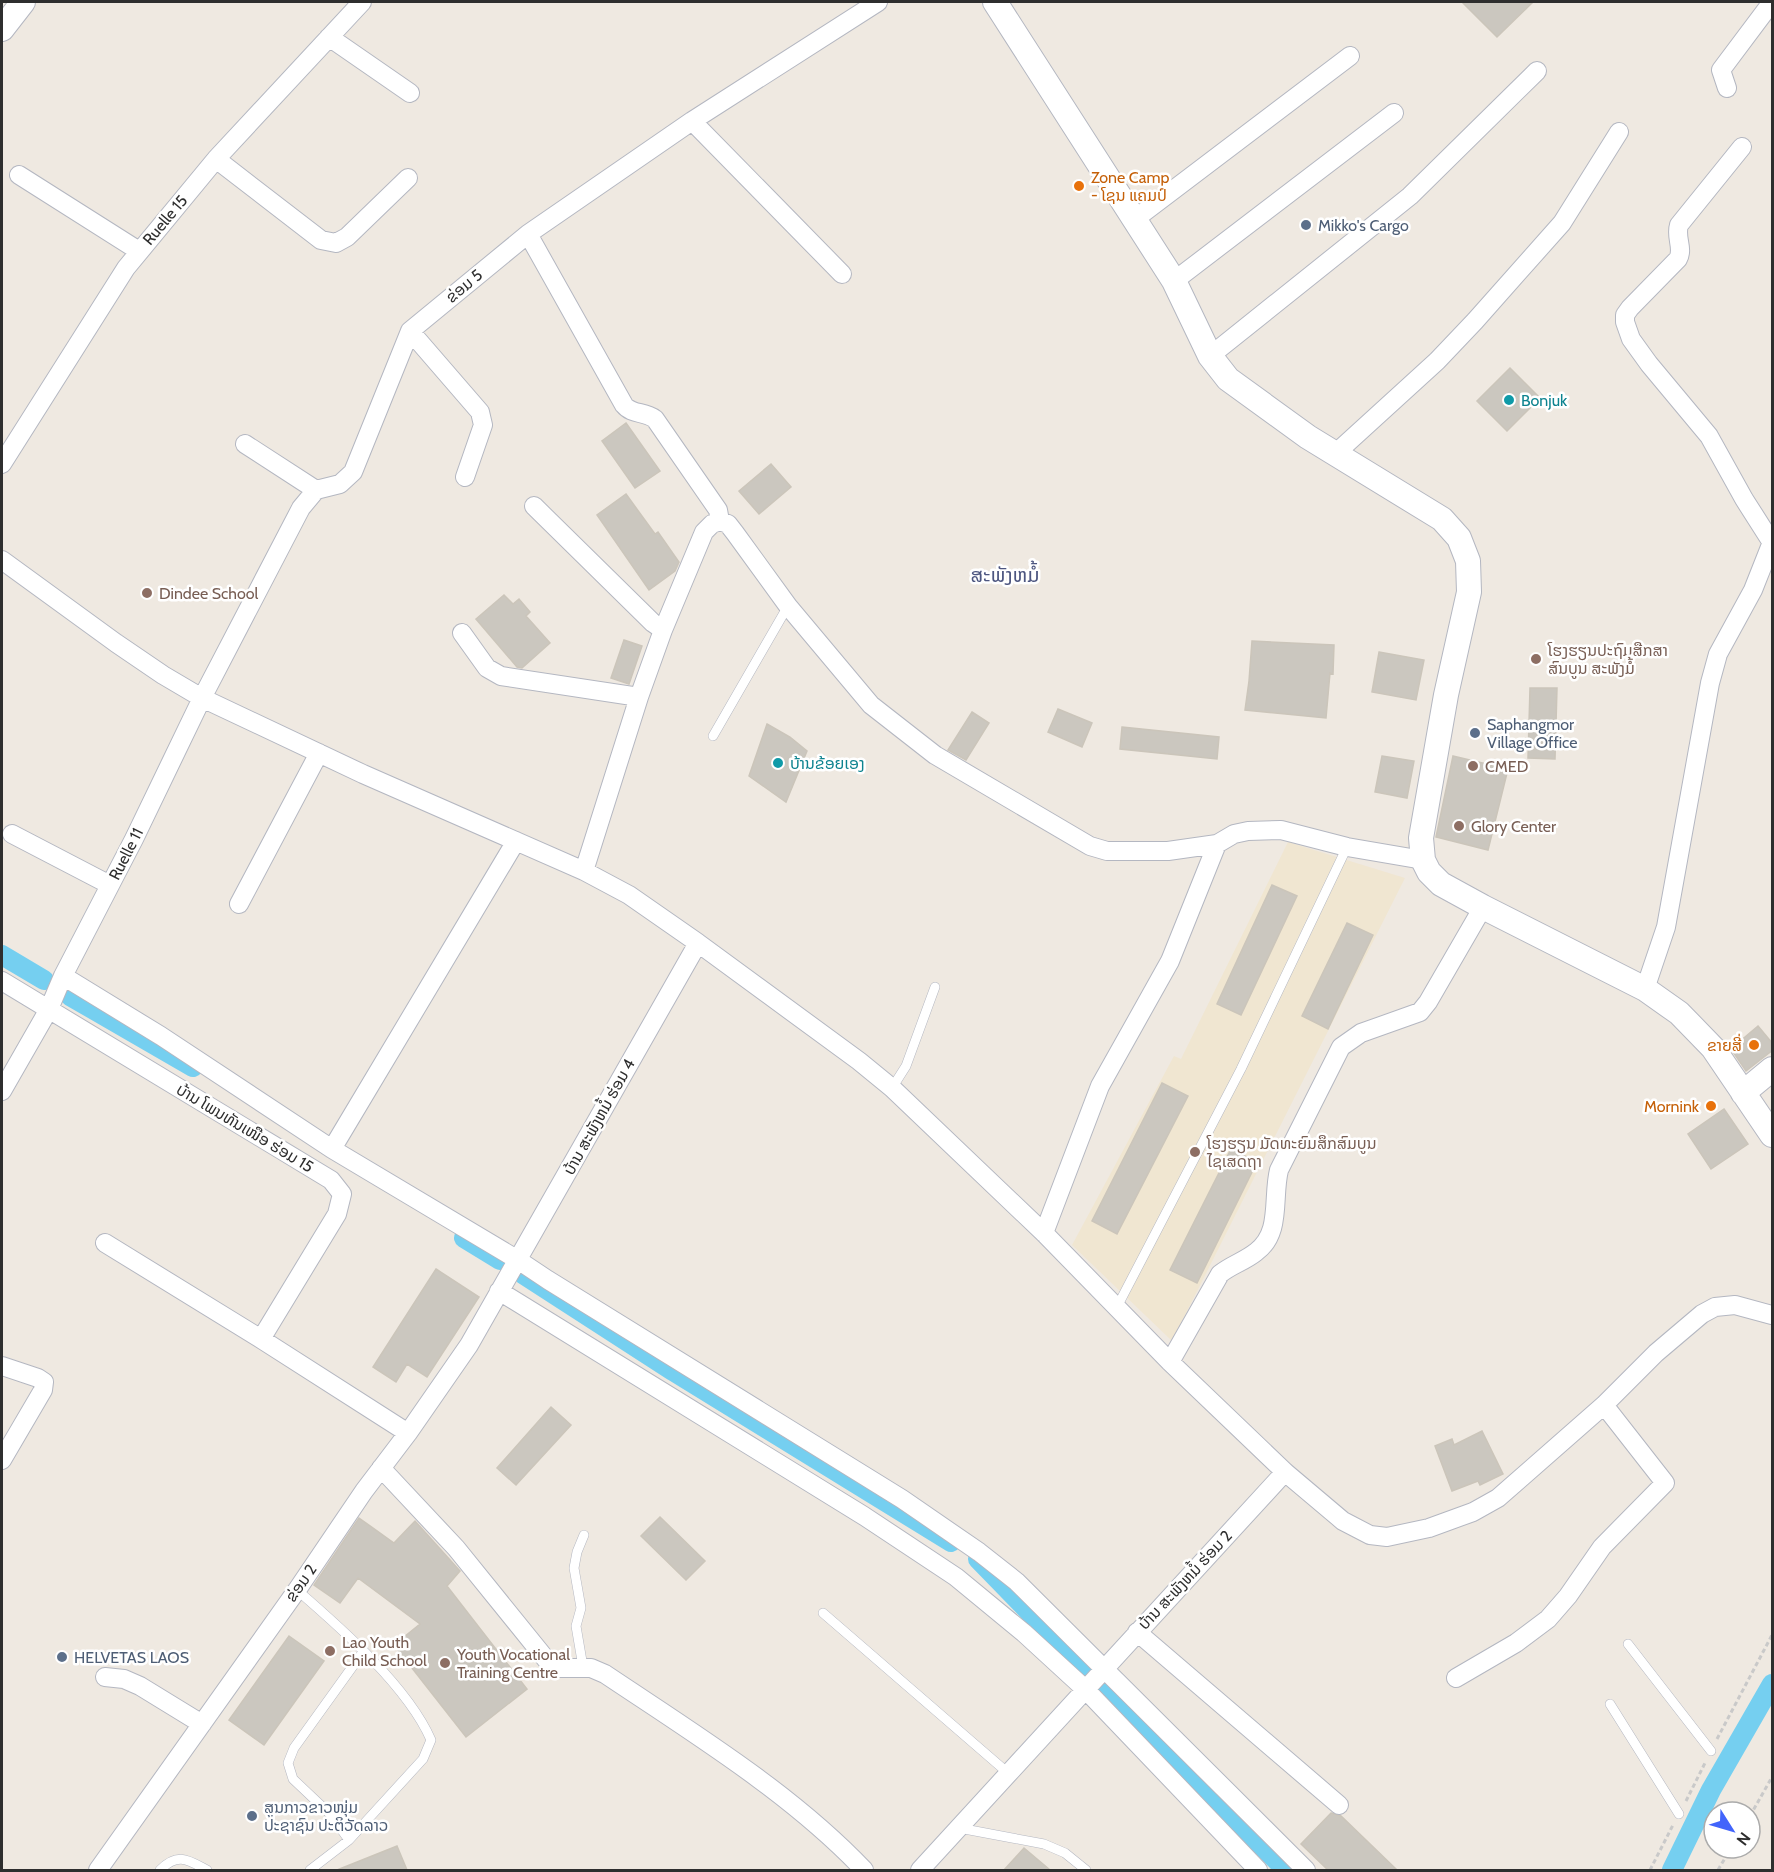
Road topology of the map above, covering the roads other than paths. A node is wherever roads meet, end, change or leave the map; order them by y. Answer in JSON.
{"nodes":[{"id":1,"x":23,"y":2,"type":"edge"},
{"id":2,"x":362,"y":2,"type":"edge"},
{"id":3,"x":878,"y":2,"type":"edge"},
{"id":4,"x":995,"y":2,"type":"edge"},
{"id":5,"x":1773,"y":2,"type":"edge"},
{"id":6,"x":2,"y":29,"type":"edge"},
{"id":7,"x":329,"y":37,"type":"junction"},
{"id":8,"x":1350,"y":56,"type":"dead end"},
{"id":9,"x":1537,"y":72,"type":"dead end"},
{"id":10,"x":1727,"y":88,"type":"dead end"},
{"id":11,"x":410,"y":93,"type":"dead end"},
{"id":12,"x":1394,"y":113,"type":"dead end"},
{"id":13,"x":692,"y":121,"type":"junction"},
{"id":14,"x":1619,"y":132,"type":"dead end"},
{"id":15,"x":1742,"y":147,"type":"dead end"},
{"id":16,"x":216,"y":159,"type":"junction"},
{"id":17,"x":19,"y":175,"type":"dead end"},
{"id":18,"x":408,"y":178,"type":"dead end"},
{"id":19,"x":1135,"y":219,"type":"junction"},
{"id":20,"x":528,"y":234,"type":"junction"},
{"id":21,"x":139,"y":251,"type":"junction"},
{"id":22,"x":842,"y":274,"type":"dead end"},
{"id":23,"x":1174,"y":281,"type":"junction"},
{"id":24,"x":410,"y":331,"type":"junction"},
{"id":25,"x":1210,"y":356,"type":"junction"},
{"id":26,"x":245,"y":444,"type":"dead end"},
{"id":27,"x":1335,"y":454,"type":"junction"},
{"id":28,"x":2,"y":464,"type":"edge"},
{"id":29,"x":465,"y":477,"type":"dead end"},
{"id":30,"x":316,"y":490,"type":"junction"},
{"id":31,"x":534,"y":506,"type":"dead end"},
{"id":32,"x":720,"y":521,"type":"junction"},
{"id":33,"x":1772,"y":543,"type":"edge"},
{"id":34,"x":2,"y":560,"type":"edge"},
{"id":35,"x":788,"y":606,"type":"junction"},
{"id":36,"x":663,"y":630,"type":"junction"},
{"id":37,"x":462,"y":633,"type":"dead end"},
{"id":38,"x":639,"y":697,"type":"junction"},
{"id":39,"x":202,"y":698,"type":"junction"},
{"id":40,"x":713,"y":736,"type":"dead end"},
{"id":41,"x":319,"y":753,"type":"junction"},
{"id":42,"x":12,"y":834,"type":"dead end"},
{"id":43,"x":516,"y":842,"type":"junction"},
{"id":44,"x":1217,"y":844,"type":"junction"},
{"id":45,"x":1347,"y":847,"type":"junction"},
{"id":46,"x":1423,"y":860,"type":"junction"},
{"id":47,"x":584,"y":871,"type":"junction"},
{"id":48,"x":110,"y":885,"type":"junction"},
{"id":49,"x":239,"y":904,"type":"dead end"},
{"id":50,"x":1483,"y":907,"type":"junction"},
{"id":51,"x":698,"y":943,"type":"junction"},
{"id":52,"x":63,"y":976,"type":"junction"},
{"id":53,"x":2,"y":981,"type":"edge"},
{"id":54,"x":934,"y":987,"type":"dead end"},
{"id":55,"x":1645,"y":988,"type":"junction"},
{"id":56,"x":49,"y":1009,"type":"junction"},
{"id":57,"x":1773,"y":1069,"type":"edge"},
{"id":58,"x":892,"y":1088,"type":"junction"},
{"id":59,"x":2,"y":1092,"type":"edge"},
{"id":60,"x":1743,"y":1094,"type":"junction"},
{"id":61,"x":1773,"y":1135,"type":"edge"},
{"id":62,"x":333,"y":1149,"type":"junction"},
{"id":63,"x":1044,"y":1233,"type":"junction"},
{"id":64,"x":105,"y":1243,"type":"dead end"},
{"id":65,"x":518,"y":1260,"type":"junction"},
{"id":66,"x":499,"y":1292,"type":"junction"},
{"id":67,"x":1117,"y":1307,"type":"junction"},
{"id":68,"x":1773,"y":1315,"type":"edge"},
{"id":69,"x":261,"y":1340,"type":"junction"},
{"id":70,"x":1170,"y":1362,"type":"junction"},
{"id":71,"x":2,"y":1366,"type":"edge"},
{"id":72,"x":1604,"y":1405,"type":"junction"},
{"id":73,"x":408,"y":1434,"type":"junction"},
{"id":74,"x":2,"y":1460,"type":"edge"},
{"id":75,"x":381,"y":1468,"type":"junction"},
{"id":76,"x":1284,"y":1472,"type":"junction"},
{"id":77,"x":584,"y":1535,"type":"dead end"},
{"id":78,"x":297,"y":1590,"type":"junction"},
{"id":79,"x":823,"y":1613,"type":"dead end"},
{"id":80,"x":1137,"y":1632,"type":"junction"},
{"id":81,"x":1628,"y":1644,"type":"dead end"},
{"id":82,"x":363,"y":1652,"type":"junction"},
{"id":83,"x":583,"y":1667,"type":"junction"},
{"id":84,"x":1103,"y":1669,"type":"junction"},
{"id":85,"x":105,"y":1677,"type":"dead end"},
{"id":86,"x":1456,"y":1678,"type":"dead end"},
{"id":87,"x":1085,"y":1689,"type":"junction"},
{"id":88,"x":1610,"y":1704,"type":"dead end"},
{"id":89,"x":202,"y":1724,"type":"junction"},
{"id":90,"x":1711,"y":1751,"type":"dead end"},
{"id":91,"x":1008,"y":1773,"type":"junction"},
{"id":92,"x":1339,"y":1805,"type":"dead end"},
{"id":93,"x":1679,"y":1814,"type":"dead end"},
{"id":94,"x":959,"y":1828,"type":"junction"},
{"id":95,"x":349,"y":1840,"type":"junction"},
{"id":96,"x":98,"y":1870,"type":"edge"},
{"id":97,"x":160,"y":1870,"type":"edge"},
{"id":98,"x":207,"y":1870,"type":"edge"},
{"id":99,"x":310,"y":1870,"type":"edge"},
{"id":100,"x":864,"y":1870,"type":"edge"},
{"id":101,"x":920,"y":1870,"type":"edge"},
{"id":102,"x":1086,"y":1870,"type":"edge"},
{"id":103,"x":1258,"y":1870,"type":"edge"},
{"id":104,"x":1306,"y":1870,"type":"edge"}],
"edges":[{"from":1,"to":6,"type":"street"},
{"from":2,"to":7,"type":"street","name":"Ruelle 15"},
{"from":3,"to":13,"type":"street","name":"ຂ່ອມ 5"},
{"from":4,"to":19,"type":"street"},
{"from":5,"to":10,"type":"street"},
{"from":7,"to":11,"type":"street"},
{"from":7,"to":16,"type":"street","name":"Ruelle 15"},
{"from":8,"to":19,"type":"street"},
{"from":9,"to":25,"type":"street"},
{"from":12,"to":23,"type":"street"},
{"from":13,"to":20,"type":"street","name":"ຂ່ອມ 5"},
{"from":13,"to":22,"type":"street"},
{"from":14,"to":27,"type":"street"},
{"from":15,"to":33,"type":"street"},
{"from":16,"to":18,"type":"street"},
{"from":16,"to":21,"type":"street","name":"Ruelle 15"},
{"from":17,"to":21,"type":"street"},
{"from":19,"to":23,"type":"street"},
{"from":20,"to":24,"type":"street","name":"ຂ່ອມ 5"},
{"from":20,"to":32,"type":"street"},
{"from":21,"to":28,"type":"street","name":"Ruelle 15"},
{"from":23,"to":25,"type":"street"},
{"from":24,"to":29,"type":"street"},
{"from":24,"to":30,"type":"street","name":"ຂ່ອມ 5"},
{"from":25,"to":27,"type":"street"},
{"from":26,"to":30,"type":"street"},
{"from":27,"to":46,"type":"street"},
{"from":30,"to":39,"type":"street"},
{"from":31,"to":36,"type":"street"},
{"from":32,"to":35,"type":"street"},
{"from":32,"to":36,"type":"street"},
{"from":33,"to":55,"type":"street"},
{"from":34,"to":39,"type":"street"},
{"from":35,"to":40,"type":"lane"},
{"from":35,"to":44,"type":"street"},
{"from":36,"to":38,"type":"street"},
{"from":37,"to":38,"type":"street"},
{"from":38,"to":47,"type":"street"},
{"from":39,"to":41,"type":"street"},
{"from":39,"to":48,"type":"street","name":"Ruelle 11"},
{"from":41,"to":43,"type":"street"},
{"from":41,"to":49,"type":"street"},
{"from":42,"to":48,"type":"street"},
{"from":43,"to":47,"type":"street"},
{"from":43,"to":62,"type":"street"},
{"from":44,"to":45,"type":"street"},
{"from":44,"to":63,"type":"street"},
{"from":45,"to":46,"type":"street"},
{"from":45,"to":67,"type":"lane"},
{"from":46,"to":50,"type":"street"},
{"from":47,"to":51,"type":"street"},
{"from":48,"to":52,"type":"street","name":"Ruelle 11"},
{"from":50,"to":55,"type":"street"},
{"from":50,"to":70,"type":"street"},
{"from":51,"to":58,"type":"street"},
{"from":51,"to":65,"type":"street","name":"ບ້ານ ສະພັງຫມໍ້ ຮ່ອມ 4"},
{"from":52,"to":56,"type":"street","name":"Ruelle 11"},
{"from":52,"to":62,"type":"street"},
{"from":53,"to":56,"type":"street","name":"ບ້ານ ໂພນທັນເໜືອ ຮ່ອມ 15"},
{"from":54,"to":58,"type":"lane"},
{"from":55,"to":60,"type":"street"},
{"from":56,"to":59,"type":"street","name":"Ruelle 11"},
{"from":56,"to":69,"type":"street","name":"ບ້ານ ໂພນທັນເໜືອ ຮ່ອມ 15"},
{"from":57,"to":60,"type":"street"},
{"from":58,"to":63,"type":"street"},
{"from":60,"to":61,"type":"street"},
{"from":62,"to":65,"type":"street"},
{"from":63,"to":67,"type":"street"},
{"from":64,"to":69,"type":"street"},
{"from":65,"to":66,"type":"street","name":"ບ້ານ ສະພັງຫມໍ້ ຮ່ອມ 4"},
{"from":65,"to":84,"type":"street"},
{"from":66,"to":73,"type":"street","name":"ຂ່ອມ 2"},
{"from":66,"to":87,"type":"street"},
{"from":67,"to":70,"type":"street"},
{"from":68,"to":72,"type":"street"},
{"from":69,"to":73,"type":"street"},
{"from":70,"to":76,"type":"street"},
{"from":71,"to":74,"type":"street"},
{"from":72,"to":76,"type":"street"},
{"from":72,"to":86,"type":"street"},
{"from":73,"to":75,"type":"street","name":"ຂ່ອມ 2"},
{"from":75,"to":78,"type":"street","name":"ຂ່ອມ 2"},
{"from":75,"to":83,"type":"street"},
{"from":76,"to":80,"type":"street","name":"ບ້ານ ສະພັງຫມໍ້ ຮ່ອມ 2"},
{"from":77,"to":83,"type":"lane"},
{"from":78,"to":82,"type":"lane"},
{"from":78,"to":89,"type":"street","name":"ຂ່ອມ 2"},
{"from":79,"to":91,"type":"lane"},
{"from":80,"to":84,"type":"street","name":"ບ້ານ ສະພັງຫມໍ້ ຮ່ອມ 2"},
{"from":80,"to":92,"type":"street"},
{"from":81,"to":90,"type":"lane"},
{"from":82,"to":95,"type":"lane"},
{"from":82,"to":95,"type":"lane"},
{"from":83,"to":100,"type":"street"},
{"from":84,"to":87,"type":"street","name":"ບ້ານ ສະພັງຫມໍ້ ຮ່ອມ 2"},
{"from":84,"to":104,"type":"street"},
{"from":85,"to":89,"type":"street"},
{"from":87,"to":91,"type":"street","name":"ບ້ານ ສະພັງຫມໍ້ ຮ່ອມ 2"},
{"from":87,"to":103,"type":"street"},
{"from":88,"to":93,"type":"lane"},
{"from":89,"to":96,"type":"street","name":"ຂ່ອມ 2"},
{"from":91,"to":94,"type":"street","name":"ບ້ານ ສະພັງຫມໍ້ ຮ່ອມ 2"},
{"from":94,"to":101,"type":"street","name":"ບ້ານ ສະພັງຫມໍ້ ຮ່ອມ 2"},
{"from":94,"to":102,"type":"lane"},
{"from":95,"to":99,"type":"lane"},
{"from":97,"to":98,"type":"lane"}]}
